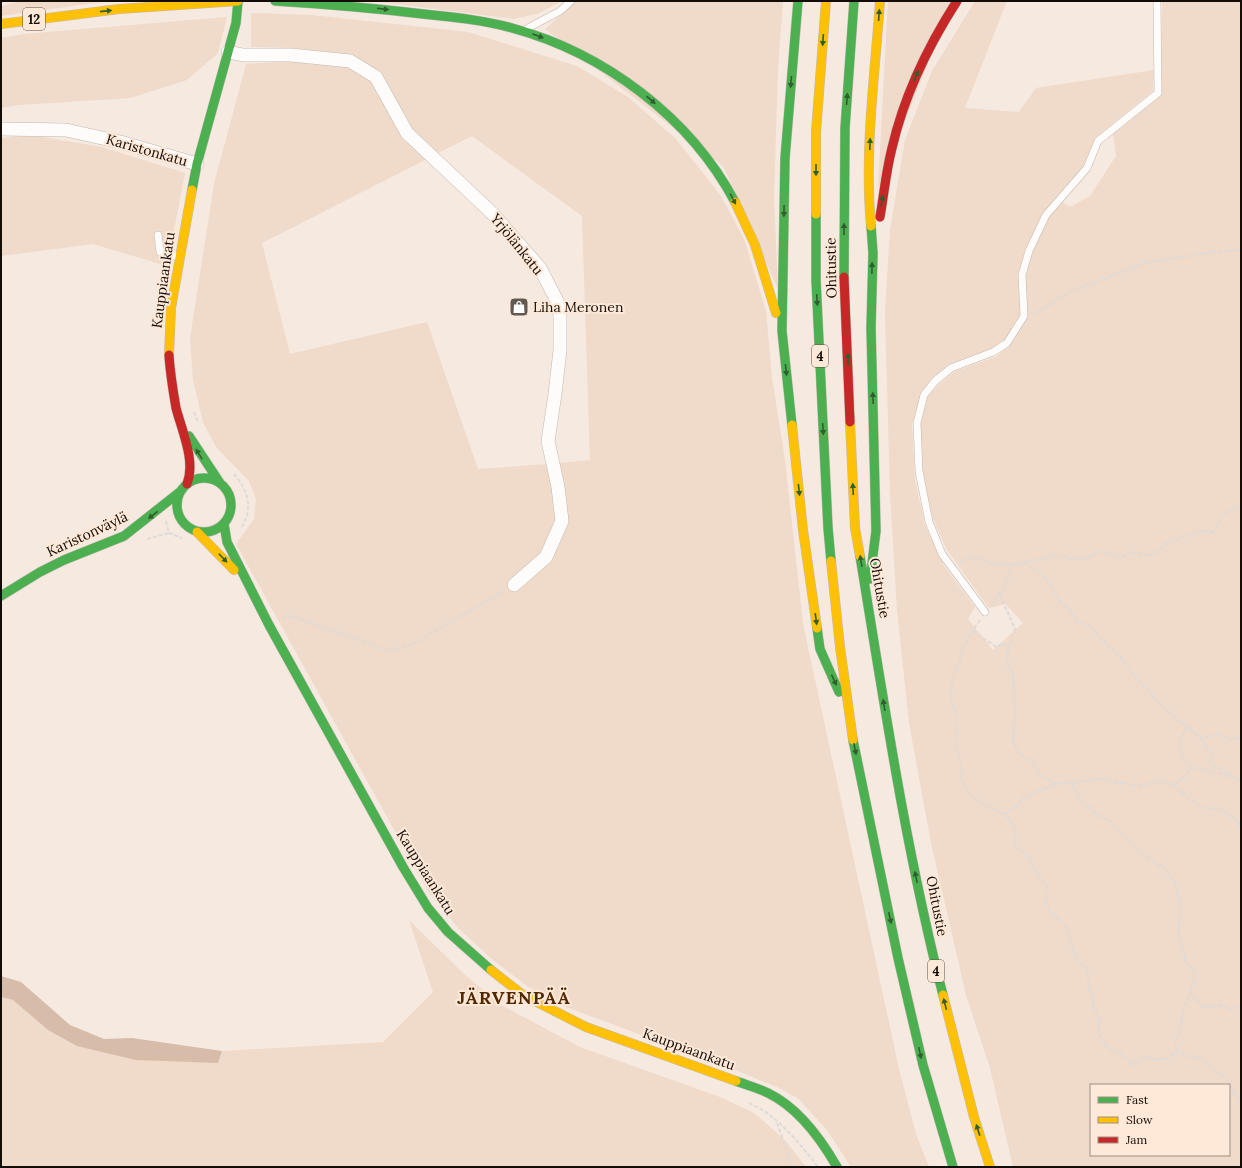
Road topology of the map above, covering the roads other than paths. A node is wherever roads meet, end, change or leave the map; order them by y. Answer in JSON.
{"nodes":[{"id":1,"x":238,"y":1,"type":"edge"},
{"id":2,"x":275,"y":1,"type":"edge"},
{"id":3,"x":571,"y":1,"type":"edge"},
{"id":4,"x":798,"y":1,"type":"edge"},
{"id":5,"x":826,"y":1,"type":"edge"},
{"id":6,"x":854,"y":1,"type":"edge"},
{"id":7,"x":880,"y":1,"type":"edge"},
{"id":8,"x":957,"y":1,"type":"edge"},
{"id":9,"x":1157,"y":1,"type":"edge"},
{"id":10,"x":1,"y":24,"type":"edge"},
{"id":11,"x":522,"y":30,"type":"junction"},
{"id":12,"x":228,"y":52,"type":"junction"},
{"id":13,"x":1,"y":129,"type":"edge"},
{"id":14,"x":197,"y":164,"type":"junction"},
{"id":15,"x":158,"y":235,"type":"dead end"},
{"id":16,"x":873,"y":253,"type":"junction"},
{"id":17,"x":179,"y":258,"type":"junction"},
{"id":18,"x":782,"y":331,"type":"junction"},
{"id":19,"x":182,"y":423,"type":"junction"},
{"id":20,"x":220,"y":482,"type":"junction"},
{"id":21,"x":184,"y":487,"type":"junction"},
{"id":22,"x":171,"y":522,"type":"dead end"},
{"id":23,"x":183,"y":523,"type":"junction"},
{"id":24,"x":224,"y":524,"type":"junction"},
{"id":25,"x":152,"y":527,"type":"dead end"},
{"id":26,"x":197,"y":532,"type":"junction"},
{"id":27,"x":124,"y":536,"type":"junction"},
{"id":28,"x":514,"y":585,"type":"road end"},
{"id":29,"x":248,"y":586,"type":"junction"},
{"id":30,"x":867,"y":594,"type":"junction"},
{"id":31,"x":1,"y":596,"type":"edge"},
{"id":32,"x":985,"y":612,"type":"road end"},
{"id":33,"x":848,"y":711,"type":"junction"},
{"id":34,"x":838,"y":1167,"type":"edge"},
{"id":35,"x":953,"y":1167,"type":"edge"},
{"id":36,"x":990,"y":1167,"type":"edge"}],
"edges":[{"from":10,"to":1,"type":"main road","number":"12","one_way":true},
{"from":1,"to":12,"type":"main road","name":"Karistonkatu"},
{"from":2,"to":11,"type":"main road","one_way":true},
{"from":3,"to":11,"type":"lane"},
{"from":4,"to":18,"type":"main road","one_way":true},
{"from":5,"to":33,"type":"main road","name":"Ohitustie","number":"4","one_way":true},
{"from":30,"to":6,"type":"main road","name":"Ohitustie","number":"4","one_way":true},
{"from":16,"to":7,"type":"main road","one_way":true},
{"from":16,"to":8,"type":"main road","one_way":true},
{"from":9,"to":32,"type":"lane"},
{"from":11,"to":18,"type":"main road","one_way":true},
{"from":12,"to":14,"type":"main road","name":"Karistonkatu"},
{"from":12,"to":28,"type":"street","name":"Yrjölänkatu"},
{"from":13,"to":14,"type":"street","name":"Karistonkatu"},
{"from":14,"to":17,"type":"main road","name":"Kauppiaankatu"},
{"from":15,"to":17,"type":"lane"},
{"from":30,"to":16,"type":"main road","one_way":true},
{"from":17,"to":19,"type":"main road","name":"Kauppiaankatu"},
{"from":18,"to":33,"type":"main road","one_way":true},
{"from":20,"to":19,"type":"main road","one_way":true},
{"from":19,"to":21,"type":"main road"},
{"from":20,"to":21,"type":"main road"},
{"from":20,"to":24,"type":"main road"},
{"from":21,"to":23,"type":"main road"},
{"from":21,"to":27,"type":"main road","name":"Karistonväylä","one_way":true},
{"from":22,"to":23,"type":"main road"},
{"from":23,"to":26,"type":"main road"},
{"from":24,"to":26,"type":"main road"},
{"from":24,"to":29,"type":"main road","name":"Kauppiaankatu"},
{"from":25,"to":27,"type":"main road"},
{"from":26,"to":29,"type":"main road","name":"Kauppiaankatu","one_way":true},
{"from":27,"to":31,"type":"main road","name":"Karistonväylä"},
{"from":29,"to":34,"type":"main road","name":"Kauppiaankatu"},
{"from":36,"to":30,"type":"main road","name":"Ohitustie","number":"4","one_way":true},
{"from":33,"to":35,"type":"main road","name":"Ohitustie","number":"4","one_way":true}]}
